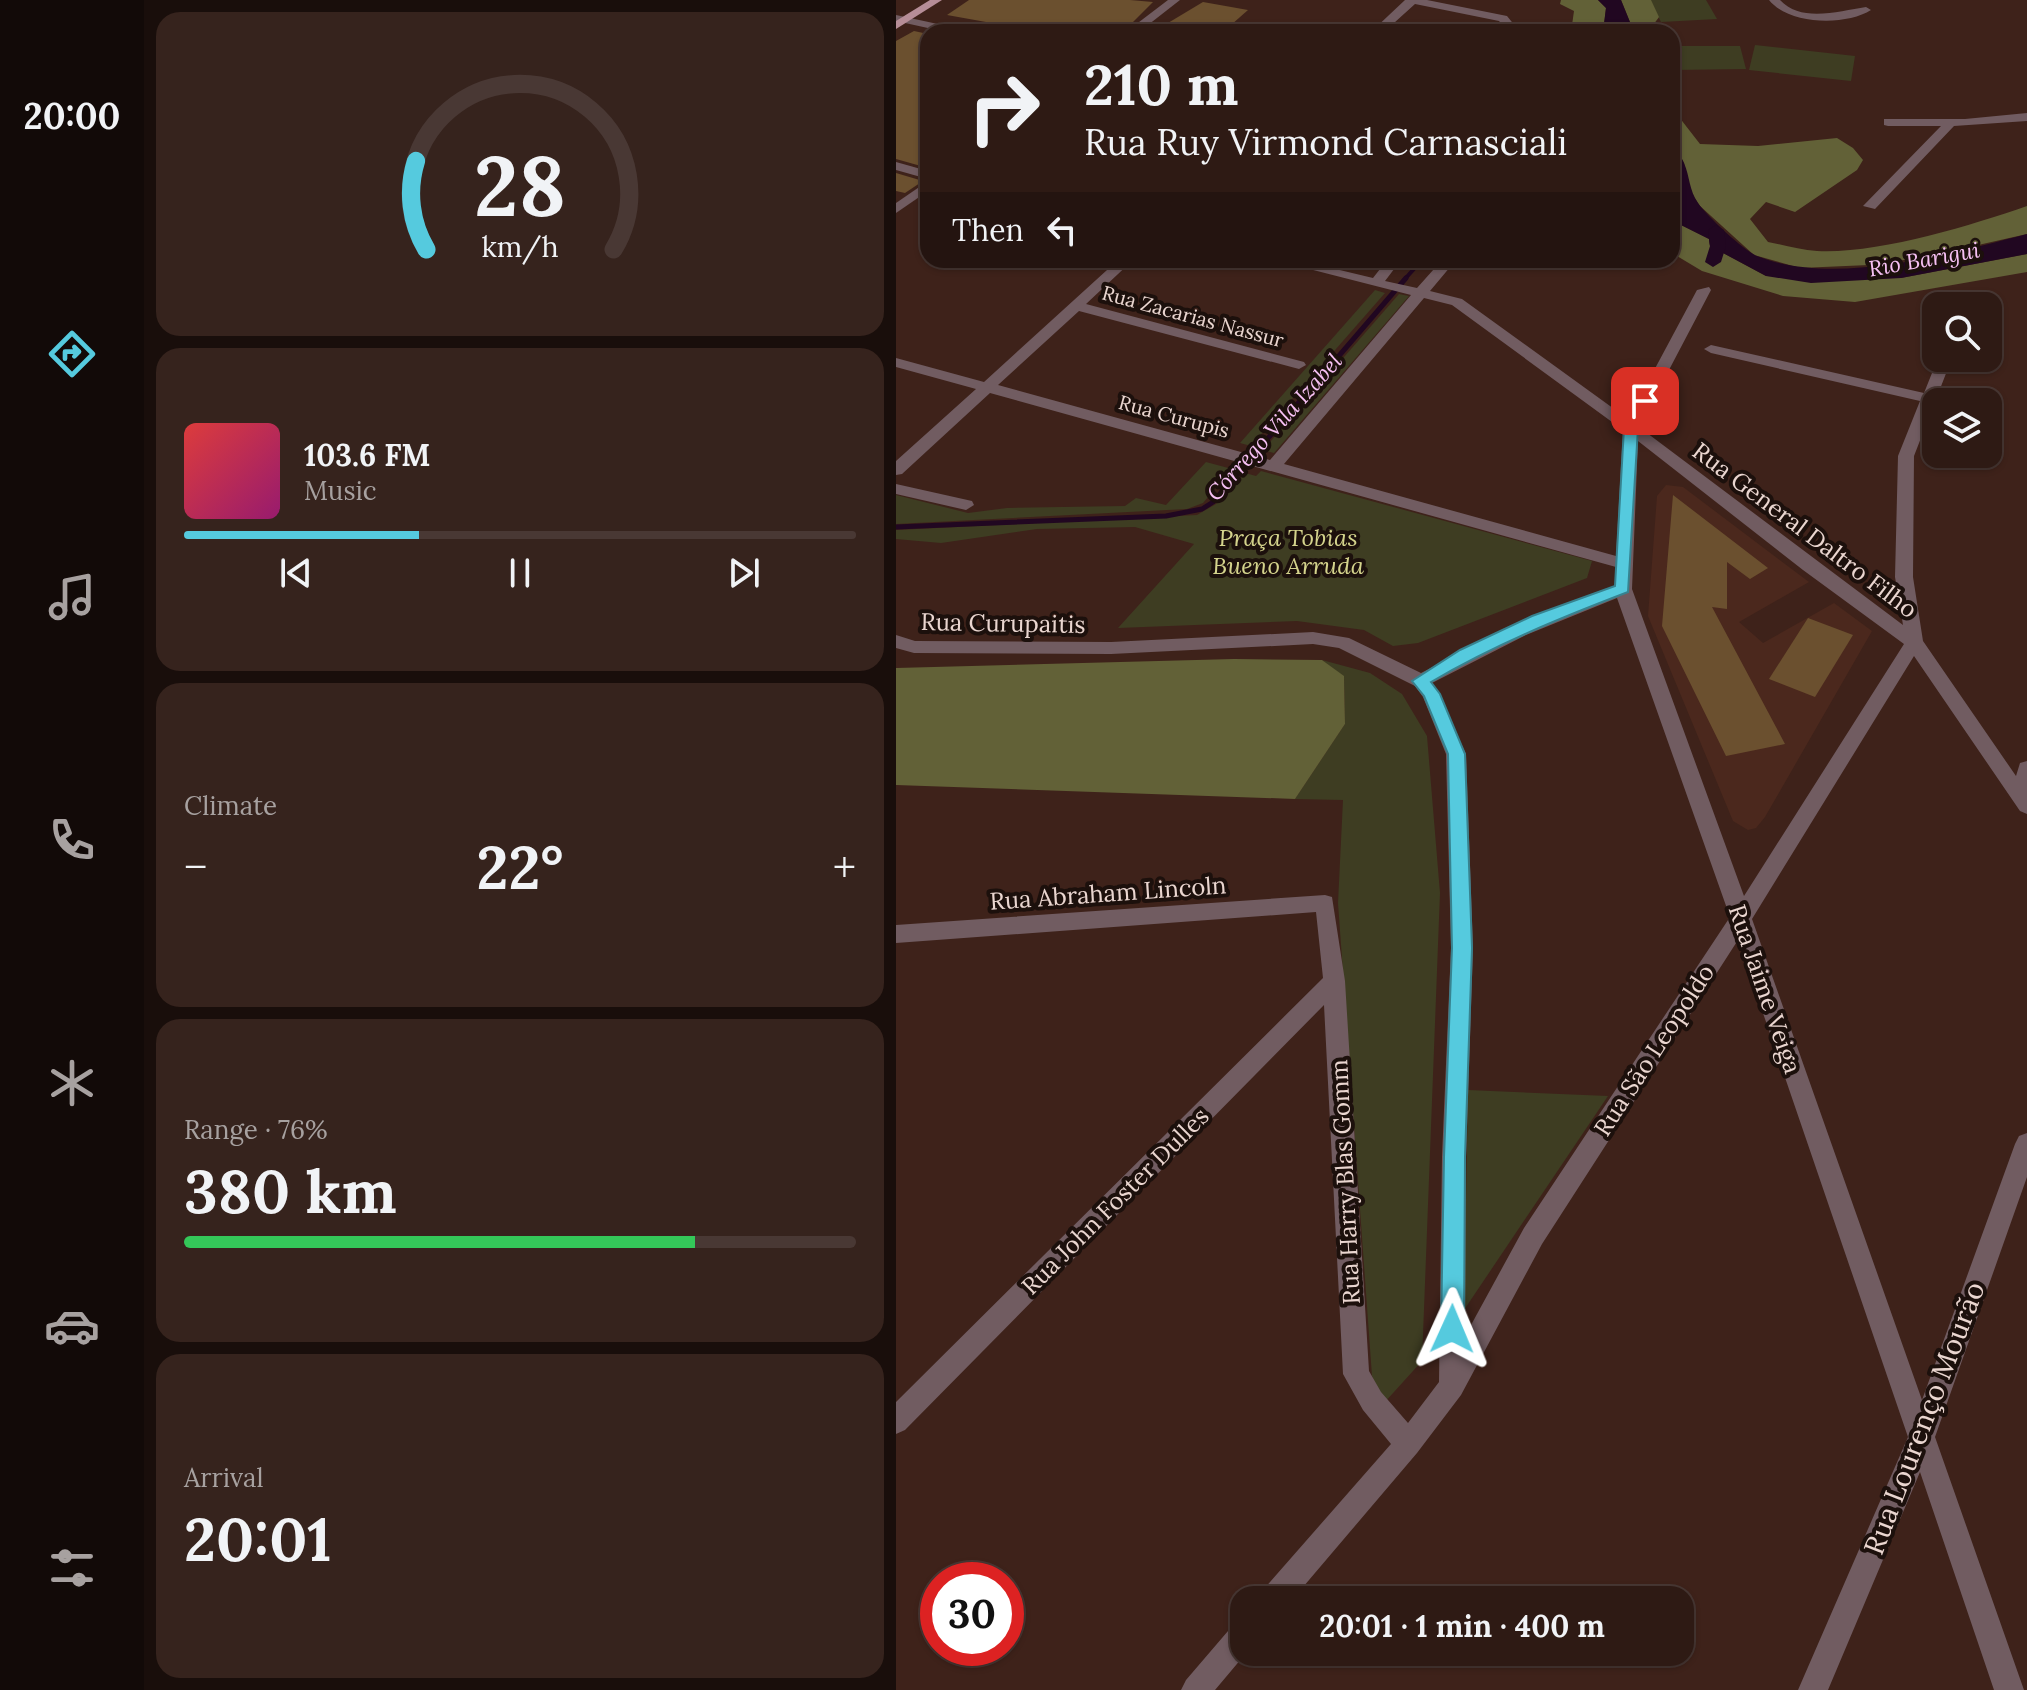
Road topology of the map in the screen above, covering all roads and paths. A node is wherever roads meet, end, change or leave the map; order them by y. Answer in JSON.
{"nodes":[{"id":1,"x":937,"y":0,"type":"edge"},
{"id":2,"x":1175,"y":0,"type":"edge"},
{"id":3,"x":1412,"y":0,"type":"edge"},
{"id":4,"x":1774,"y":0,"type":"edge"},
{"id":5,"x":1866,"y":10,"type":"dead end"},
{"id":6,"x":899,"y":21,"type":"edge"},
{"id":7,"x":1143,"y":24,"type":"edge"},
{"id":8,"x":1386,"y":24,"type":"edge"},
{"id":9,"x":1508,"y":24,"type":"edge"},
{"id":10,"x":920,"y":25,"type":"edge"},
{"id":11,"x":2027,"y":117,"type":"edge"},
{"id":12,"x":1888,"y":122,"type":"dead end"},
{"id":13,"x":1951,"y":123,"type":"junction"},
{"id":14,"x":896,"y":166,"type":"edge"},
{"id":15,"x":920,"y":173,"type":"edge"},
{"id":16,"x":920,"y":191,"type":"edge"},
{"id":17,"x":1870,"y":206,"type":"dead end"},
{"id":18,"x":896,"y":209,"type":"edge"},
{"id":19,"x":1117,"y":268,"type":"edge"},
{"id":20,"x":1314,"y":268,"type":"edge"},
{"id":21,"x":1388,"y":268,"type":"edge"},
{"id":22,"x":1440,"y":268,"type":"edge"},
{"id":23,"x":1376,"y":283,"type":"junction"},
{"id":24,"x":1704,"y":290,"type":"dead end"},
{"id":25,"x":1415,"y":292,"type":"junction"},
{"id":26,"x":1077,"y":306,"type":"junction"},
{"id":27,"x":1711,"y":349,"type":"dead end"},
{"id":28,"x":896,"y":362,"type":"edge"},
{"id":29,"x":1299,"y":365,"type":"dead end"},
{"id":30,"x":987,"y":387,"type":"junction"},
{"id":31,"x":1922,"y":397,"type":"edge"},
{"id":32,"x":1922,"y":420,"type":"edge"},
{"id":33,"x":1631,"y":428,"type":"junction"},
{"id":34,"x":1269,"y":465,"type":"junction"},
{"id":35,"x":896,"y":470,"type":"edge"},
{"id":36,"x":896,"y":489,"type":"edge"},
{"id":37,"x":966,"y":505,"type":"dead end"},
{"id":38,"x":1626,"y":564,"type":"junction"},
{"id":39,"x":1623,"y":589,"type":"junction"},
{"id":40,"x":896,"y":641,"type":"edge"},
{"id":41,"x":1914,"y":642,"type":"junction"},
{"id":42,"x":1421,"y":681,"type":"junction"},
{"id":43,"x":2027,"y":768,"type":"edge"},
{"id":44,"x":2025,"y":803,"type":"edge"},
{"id":45,"x":1325,"y":903,"type":"joint"},
{"id":46,"x":1741,"y":918,"type":"junction"},
{"id":47,"x":896,"y":934,"type":"edge"},
{"id":48,"x":1334,"y":981,"type":"junction"},
{"id":49,"x":2027,"y":1144,"type":"edge"},
{"id":50,"x":1452,"y":1386,"type":"junction"},
{"id":51,"x":896,"y":1421,"type":"edge"},
{"id":52,"x":1921,"y":1438,"type":"junction"},
{"id":53,"x":1408,"y":1444,"type":"junction"},
{"id":54,"x":1285,"y":1586,"type":"edge"},
{"id":55,"x":1230,"y":1650,"type":"edge"},
{"id":56,"x":1196,"y":1690,"type":"edge"},
{"id":57,"x":1813,"y":1690,"type":"edge"},
{"id":58,"x":2009,"y":1690,"type":"edge"}],
"edges":[{"from":1,"to":6,"type":"main road"},
{"from":2,"to":7,"type":"street"},
{"from":3,"to":8,"type":"street"},
{"from":3,"to":9,"type":"street"},
{"from":4,"to":5,"type":"street"},
{"from":6,"to":10,"type":"street"},
{"from":11,"to":13,"type":"street"},
{"from":12,"to":13,"type":"street"},
{"from":13,"to":17,"type":"street"},
{"from":14,"to":15,"type":"street"},
{"from":16,"to":18,"type":"street"},
{"from":19,"to":26,"type":"street"},
{"from":20,"to":23,"type":"street","name":"Rua General Daltro Filho"},
{"from":21,"to":23,"type":"street"},
{"from":22,"to":25,"type":"street"},
{"from":23,"to":25,"type":"street","name":"Rua General Daltro Filho"},
{"from":24,"to":33,"type":"street","name":"Rua Jaime Veiga"},
{"from":25,"to":33,"type":"street","name":"Rua General Daltro Filho"},
{"from":25,"to":34,"type":"street"},
{"from":26,"to":29,"type":"street","name":"Rua Zacarias Nassur"},
{"from":26,"to":30,"type":"street"},
{"from":27,"to":31,"type":"street"},
{"from":28,"to":30,"type":"street","name":"Rua Curupis"},
{"from":30,"to":34,"type":"street","name":"Rua Curupis"},
{"from":30,"to":35,"type":"street"},
{"from":32,"to":41,"type":"street"},
{"from":33,"to":38,"type":"street","name":"Rua Jaime Veiga"},
{"from":33,"to":41,"type":"street","name":"Rua General Daltro Filho"},
{"from":34,"to":38,"type":"street","name":"Rua Curupis"},
{"from":36,"to":37,"type":"street"},
{"from":38,"to":39,"type":"street","name":"Rua Jaime Veiga"},
{"from":39,"to":42,"type":"street"},
{"from":39,"to":46,"type":"street","name":"Rua Jaime Veiga"},
{"from":40,"to":42,"type":"street","name":"Rua Curupaitis"},
{"from":41,"to":44,"type":"street","name":"Rua General Daltro Filho"},
{"from":41,"to":46,"type":"street","name":"Rua São Leopoldo"},
{"from":42,"to":50,"type":"street"},
{"from":43,"to":44,"type":"street"},
{"from":45,"to":47,"type":"street","name":"Rua Abraham Lincoln"},
{"from":45,"to":48,"type":"street","name":"Rua Harry Blas Gomm"},
{"from":46,"to":50,"type":"street","name":"Rua São Leopoldo"},
{"from":46,"to":52,"type":"street","name":"Rua Jaime Veiga"},
{"from":48,"to":51,"type":"street","name":"Rua John Foster Dulles"},
{"from":48,"to":53,"type":"street","name":"Rua Harry Blas Gomm"},
{"from":49,"to":52,"type":"street","name":"Rua Lourenço Mourão"},
{"from":50,"to":53,"type":"street","name":"Rua São Leopoldo"},
{"from":52,"to":57,"type":"street","name":"Rua Lourenço Mourão"},
{"from":52,"to":58,"type":"street","name":"Rua Jaime Veiga"},
{"from":53,"to":54,"type":"street","name":"Rua São Leopoldo"},
{"from":55,"to":56,"type":"street"}]}
